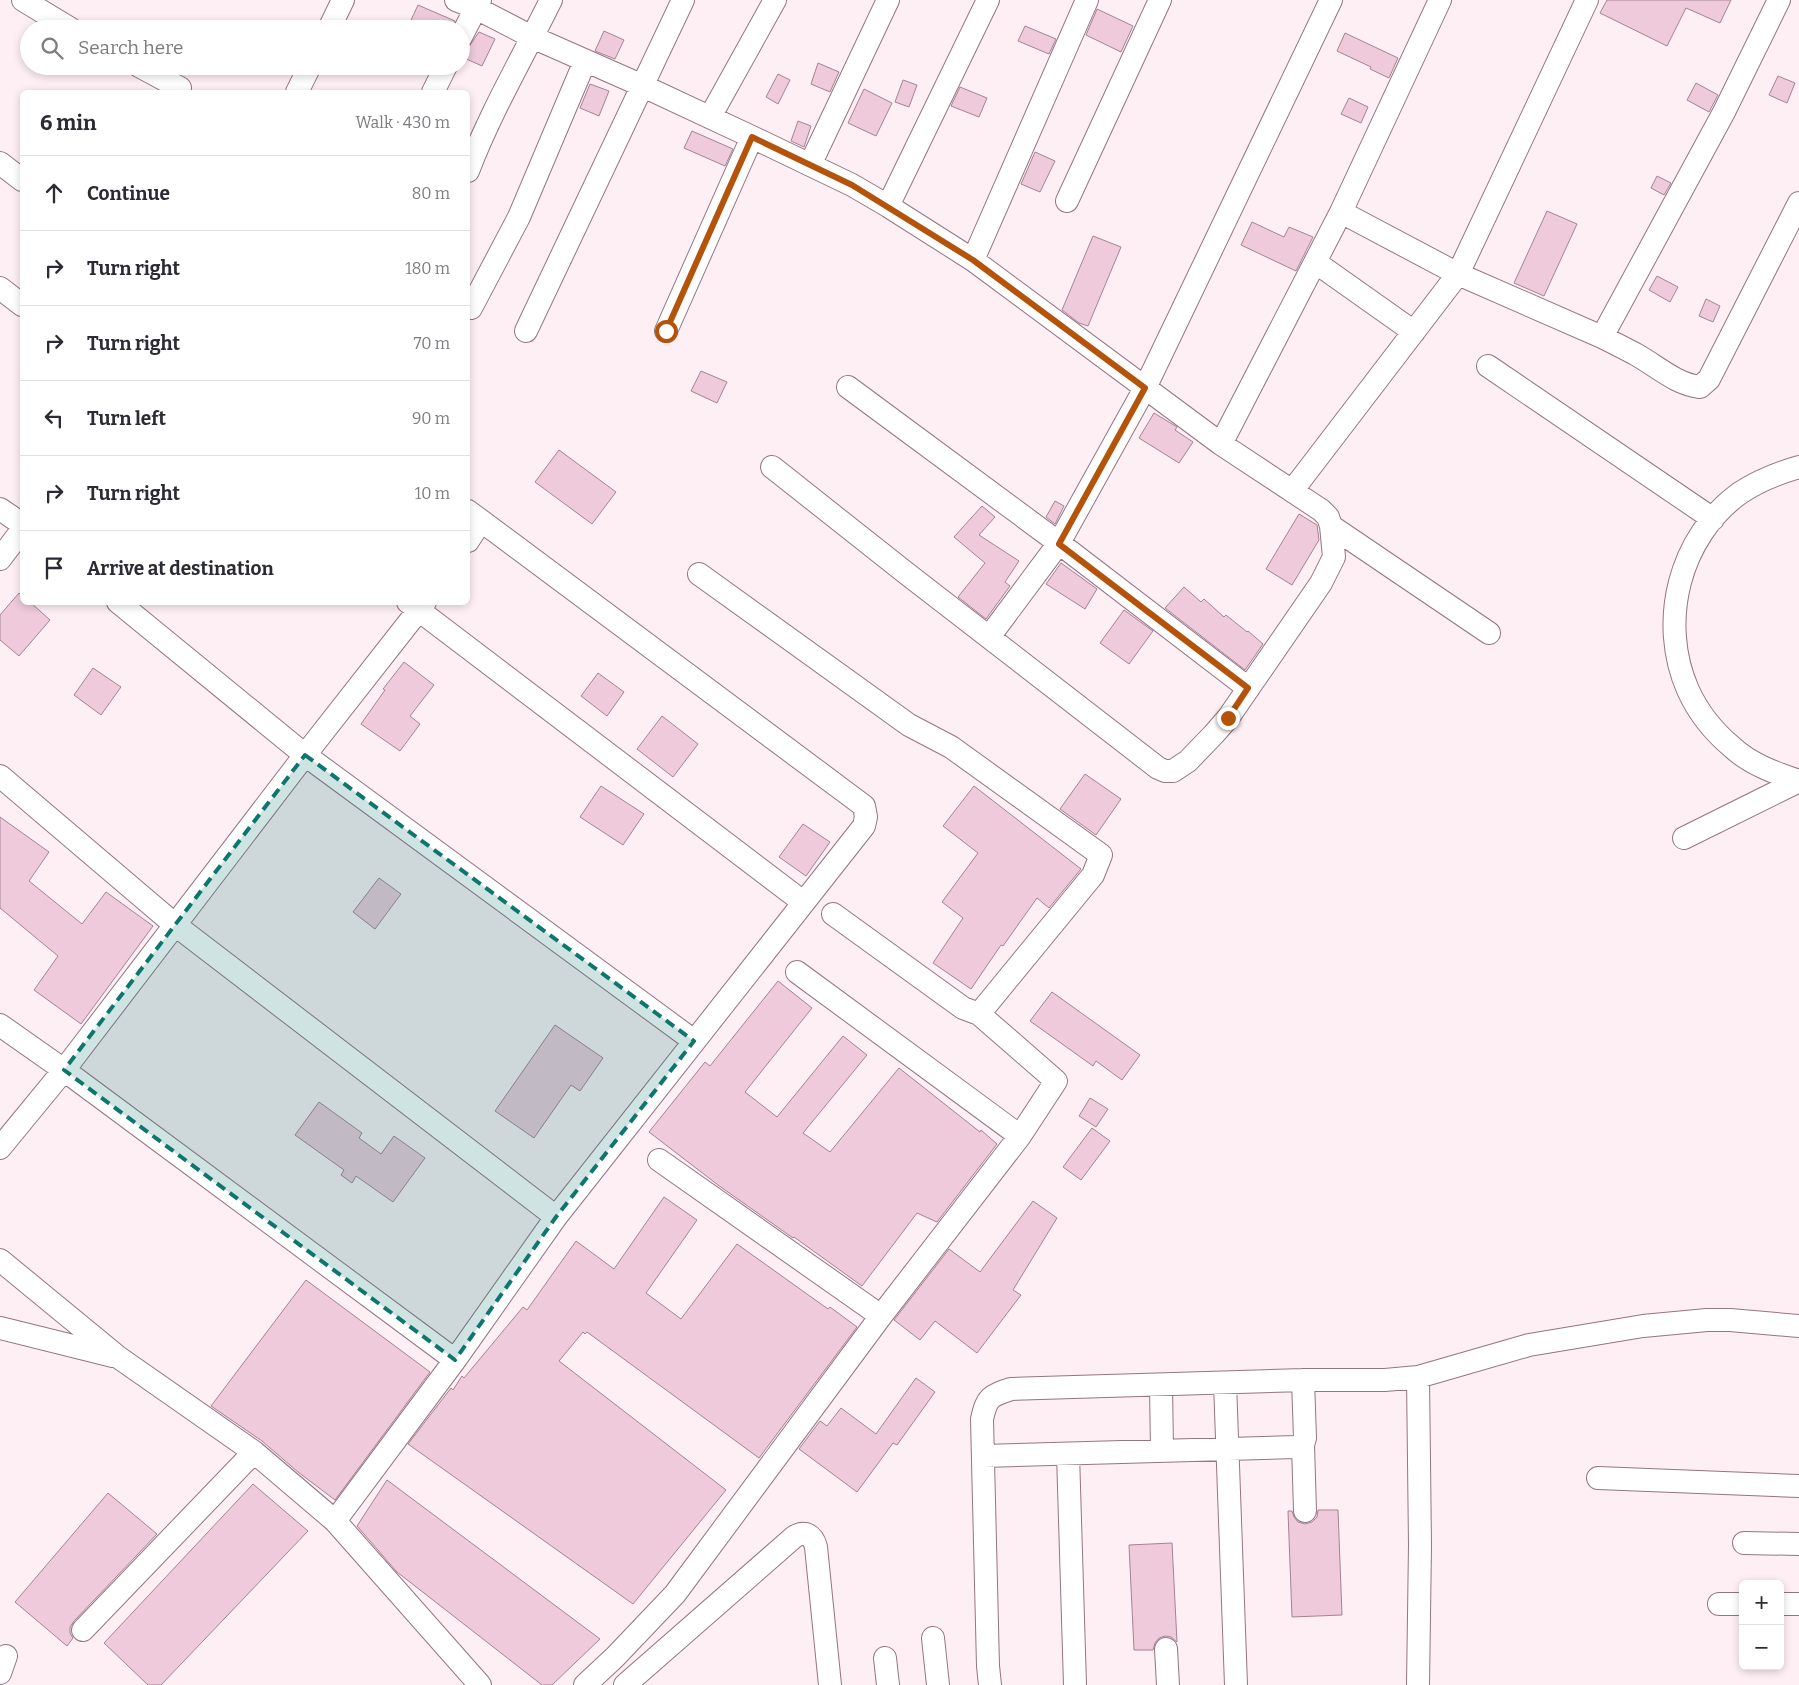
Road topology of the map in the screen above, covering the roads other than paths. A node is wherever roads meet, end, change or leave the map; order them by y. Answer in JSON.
{"nodes":[{"id":1,"x":23,"y":0,"type":"edge"},
{"id":2,"x":343,"y":0,"type":"edge"},
{"id":3,"x":551,"y":0,"type":"edge"},
{"id":4,"x":682,"y":0,"type":"edge"},
{"id":5,"x":775,"y":0,"type":"edge"},
{"id":6,"x":888,"y":0,"type":"edge"},
{"id":7,"x":988,"y":0,"type":"edge"},
{"id":8,"x":1088,"y":0,"type":"edge"},
{"id":9,"x":1160,"y":0,"type":"edge"},
{"id":10,"x":1331,"y":0,"type":"edge"},
{"id":11,"x":1440,"y":0,"type":"edge"},
{"id":12,"x":1587,"y":0,"type":"edge"},
{"id":13,"x":1779,"y":0,"type":"edge"},
{"id":14,"x":471,"y":3,"type":"edge"},
{"id":15,"x":56,"y":20,"type":"edge"},
{"id":16,"x":333,"y":20,"type":"edge"},
{"id":17,"x":466,"y":20,"type":"edge"},
{"id":18,"x":532,"y":37,"type":"junction"},
{"id":19,"x":585,"y":61,"type":"junction"},
{"id":20,"x":156,"y":75,"type":"edge"},
{"id":21,"x":306,"y":75,"type":"edge"},
{"id":22,"x":442,"y":75,"type":"edge"},
{"id":23,"x":643,"y":86,"type":"junction"},
{"id":24,"x":180,"y":88,"type":"dead end"},
{"id":25,"x":298,"y":90,"type":"edge"},
{"id":26,"x":434,"y":90,"type":"edge"},
{"id":27,"x":710,"y":117,"type":"junction"},
{"id":28,"x":752,"y":137,"type":"junction"},
{"id":29,"x":0,"y":163,"type":"edge"},
{"id":30,"x":810,"y":165,"type":"junction"},
{"id":31,"x":470,"y":166,"type":"edge"},
{"id":32,"x":20,"y":178,"type":"edge"},
{"id":33,"x":1068,"y":201,"type":"dead end"},
{"id":34,"x":1799,"y":203,"type":"edge"},
{"id":35,"x":888,"y":206,"type":"junction"},
{"id":36,"x":1341,"y":212,"type":"junction"},
{"id":37,"x":973,"y":260,"type":"junction"},
{"id":38,"x":1315,"y":262,"type":"junction"},
{"id":39,"x":1458,"y":274,"type":"junction"},
{"id":40,"x":0,"y":288,"type":"edge"},
{"id":41,"x":20,"y":303,"type":"edge"},
{"id":42,"x":471,"y":308,"type":"dead end"},
{"id":43,"x":526,"y":331,"type":"dead end"},
{"id":44,"x":666,"y":331,"type":"dead end"},
{"id":45,"x":1414,"y":332,"type":"junction"},
{"id":46,"x":1602,"y":336,"type":"junction"},
{"id":47,"x":1488,"y":366,"type":"dead end"},
{"id":48,"x":848,"y":387,"type":"dead end"},
{"id":49,"x":1145,"y":388,"type":"junction"},
{"id":50,"x":1221,"y":444,"type":"junction"},
{"id":51,"x":772,"y":467,"type":"dead end"},
{"id":52,"x":1799,"y":467,"type":"edge"},
{"id":53,"x":1292,"y":491,"type":"junction"},
{"id":54,"x":0,"y":509,"type":"edge"},
{"id":55,"x":474,"y":516,"type":"edge"},
{"id":56,"x":1713,"y":518,"type":"junction"},
{"id":57,"x":20,"y":523,"type":"edge"},
{"id":58,"x":1331,"y":526,"type":"junction"},
{"id":59,"x":470,"y":532,"type":"edge"},
{"id":60,"x":20,"y":533,"type":"edge"},
{"id":61,"x":1059,"y":544,"type":"junction"},
{"id":62,"x":0,"y":559,"type":"edge"},
{"id":63,"x":699,"y":574,"type":"dead end"},
{"id":64,"x":122,"y":605,"type":"edge"},
{"id":65,"x":417,"y":605,"type":"edge"},
{"id":66,"x":1489,"y":634,"type":"dead end"},
{"id":67,"x":989,"y":637,"type":"junction"},
{"id":68,"x":1248,"y":688,"type":"junction"},
{"id":69,"x":304,"y":755,"type":"junction"},
{"id":70,"x":0,"y":776,"type":"edge"},
{"id":71,"x":1799,"y":781,"type":"edge"},
{"id":72,"x":1684,"y":838,"type":"dead end"},
{"id":73,"x":803,"y":902,"type":"junction"},
{"id":74,"x":833,"y":914,"type":"dead end"},
{"id":75,"x":174,"y":924,"type":"junction"},
{"id":76,"x":797,"y":972,"type":"dead end"},
{"id":77,"x":979,"y":1014,"type":"junction"},
{"id":78,"x":0,"y":1025,"type":"edge"},
{"id":79,"x":694,"y":1042,"type":"junction"},
{"id":80,"x":64,"y":1070,"type":"junction"},
{"id":81,"x":1020,"y":1136,"type":"junction"},
{"id":82,"x":0,"y":1148,"type":"edge"},
{"id":83,"x":659,"y":1160,"type":"dead end"},
{"id":84,"x":556,"y":1217,"type":"junction"},
{"id":85,"x":0,"y":1260,"type":"edge"},
{"id":86,"x":881,"y":1316,"type":"junction"},
{"id":87,"x":1799,"y":1326,"type":"edge"},
{"id":88,"x":0,"y":1328,"type":"edge"},
{"id":89,"x":118,"y":1357,"type":"junction"},
{"id":90,"x":455,"y":1360,"type":"junction"},
{"id":91,"x":1418,"y":1377,"type":"junction"},
{"id":92,"x":1303,"y":1380,"type":"junction"},
{"id":93,"x":1225,"y":1383,"type":"junction"},
{"id":94,"x":1161,"y":1385,"type":"junction"},
{"id":95,"x":1303,"y":1445,"type":"junction"},
{"id":96,"x":1227,"y":1449,"type":"junction"},
{"id":97,"x":1162,"y":1451,"type":"junction"},
{"id":98,"x":254,"y":1452,"type":"junction"},
{"id":99,"x":1068,"y":1454,"type":"junction"},
{"id":100,"x":983,"y":1456,"type":"junction"},
{"id":101,"x":1598,"y":1478,"type":"dead end"},
{"id":102,"x":1799,"y":1486,"type":"edge"},
{"id":103,"x":1305,"y":1511,"type":"dead end"},
{"id":104,"x":336,"y":1521,"type":"junction"},
{"id":105,"x":1744,"y":1543,"type":"dead end"},
{"id":106,"x":1799,"y":1544,"type":"edge"},
{"id":107,"x":1719,"y":1604,"type":"dead end"},
{"id":108,"x":1739,"y":1604,"type":"edge"},
{"id":109,"x":1784,"y":1604,"type":"edge"},
{"id":110,"x":1799,"y":1604,"type":"edge"},
{"id":111,"x":83,"y":1630,"type":"dead end"},
{"id":112,"x":933,"y":1638,"type":"dead end"},
{"id":113,"x":1166,"y":1649,"type":"dead end"},
{"id":114,"x":885,"y":1658,"type":"dead end"},
{"id":115,"x":480,"y":1685,"type":"edge"},
{"id":116,"x":585,"y":1685,"type":"edge"},
{"id":117,"x":625,"y":1685,"type":"edge"},
{"id":118,"x":830,"y":1685,"type":"edge"},
{"id":119,"x":888,"y":1685,"type":"edge"},
{"id":120,"x":938,"y":1685,"type":"edge"},
{"id":121,"x":990,"y":1685,"type":"edge"},
{"id":122,"x":1075,"y":1685,"type":"edge"},
{"id":123,"x":1168,"y":1685,"type":"edge"},
{"id":124,"x":1236,"y":1685,"type":"edge"},
{"id":125,"x":1418,"y":1685,"type":"edge"}],
"edges":[{"from":1,"to":15,"type":"street"},
{"from":2,"to":16,"type":"street"},
{"from":3,"to":18,"type":"street"},
{"from":4,"to":23,"type":"street"},
{"from":5,"to":27,"type":"street"},
{"from":6,"to":30,"type":"street"},
{"from":7,"to":35,"type":"street"},
{"from":8,"to":37,"type":"street"},
{"from":9,"to":33,"type":"street"},
{"from":10,"to":49,"type":"street"},
{"from":11,"to":36,"type":"street"},
{"from":12,"to":39,"type":"street"},
{"from":13,"to":46,"type":"street"},
{"from":14,"to":17,"type":"street"},
{"from":14,"to":18,"type":"street"},
{"from":18,"to":19,"type":"street"},
{"from":18,"to":31,"type":"street"},
{"from":19,"to":23,"type":"street"},
{"from":19,"to":42,"type":"street"},
{"from":20,"to":24,"type":"street"},
{"from":21,"to":25,"type":"street"},
{"from":22,"to":26,"type":"street"},
{"from":23,"to":27,"type":"street"},
{"from":23,"to":43,"type":"street"},
{"from":27,"to":28,"type":"street"},
{"from":28,"to":30,"type":"street"},
{"from":28,"to":44,"type":"street"},
{"from":29,"to":32,"type":"street"},
{"from":30,"to":35,"type":"street"},
{"from":34,"to":46,"type":"street"},
{"from":35,"to":37,"type":"street"},
{"from":36,"to":38,"type":"street"},
{"from":36,"to":39,"type":"street"},
{"from":37,"to":49,"type":"street"},
{"from":38,"to":45,"type":"street"},
{"from":38,"to":50,"type":"street"},
{"from":39,"to":45,"type":"street"},
{"from":39,"to":46,"type":"street"},
{"from":40,"to":41,"type":"street"},
{"from":45,"to":53,"type":"street"},
{"from":47,"to":56,"type":"street"},
{"from":48,"to":61,"type":"street"},
{"from":49,"to":50,"type":"street"},
{"from":49,"to":61,"type":"street"},
{"from":50,"to":53,"type":"street"},
{"from":51,"to":67,"type":"street"},
{"from":52,"to":56,"type":"street"},
{"from":53,"to":58,"type":"street"},
{"from":54,"to":57,"type":"street"},
{"from":55,"to":59,"type":"street"},
{"from":55,"to":73,"type":"street"},
{"from":56,"to":71,"type":"street"},
{"from":58,"to":66,"type":"street"},
{"from":58,"to":68,"type":"street"},
{"from":60,"to":62,"type":"street"},
{"from":61,"to":67,"type":"street"},
{"from":61,"to":68,"type":"street"},
{"from":63,"to":77,"type":"street"},
{"from":64,"to":69,"type":"street"},
{"from":65,"to":69,"type":"street"},
{"from":65,"to":73,"type":"street"},
{"from":67,"to":68,"type":"street"},
{"from":69,"to":75,"type":"street"},
{"from":69,"to":79,"type":"street"},
{"from":70,"to":75,"type":"street"},
{"from":71,"to":72,"type":"street"},
{"from":73,"to":79,"type":"street"},
{"from":74,"to":77,"type":"street"},
{"from":75,"to":80,"type":"street"},
{"from":75,"to":84,"type":"street"},
{"from":76,"to":81,"type":"street"},
{"from":77,"to":81,"type":"street"},
{"from":78,"to":80,"type":"street"},
{"from":79,"to":84,"type":"street"},
{"from":80,"to":82,"type":"street"},
{"from":80,"to":90,"type":"street"},
{"from":81,"to":86,"type":"street"},
{"from":83,"to":86,"type":"street"},
{"from":84,"to":90,"type":"street"},
{"from":85,"to":89,"type":"street"},
{"from":86,"to":116,"type":"street"},
{"from":87,"to":91,"type":"street"},
{"from":88,"to":89,"type":"street"},
{"from":89,"to":98,"type":"street"},
{"from":90,"to":104,"type":"street"},
{"from":91,"to":92,"type":"street"},
{"from":91,"to":125,"type":"street"},
{"from":92,"to":93,"type":"street"},
{"from":92,"to":95,"type":"street"},
{"from":93,"to":94,"type":"street"},
{"from":93,"to":96,"type":"street"},
{"from":94,"to":97,"type":"street"},
{"from":94,"to":100,"type":"street"},
{"from":95,"to":96,"type":"street"},
{"from":95,"to":103,"type":"street"},
{"from":96,"to":97,"type":"street"},
{"from":96,"to":124,"type":"street"},
{"from":97,"to":99,"type":"street"},
{"from":98,"to":104,"type":"street"},
{"from":98,"to":111,"type":"street"},
{"from":99,"to":100,"type":"street"},
{"from":99,"to":122,"type":"street"},
{"from":100,"to":121,"type":"street"},
{"from":101,"to":102,"type":"street"},
{"from":104,"to":115,"type":"street"},
{"from":105,"to":106,"type":"street"},
{"from":107,"to":108,"type":"street"},
{"from":109,"to":110,"type":"street"},
{"from":112,"to":120,"type":"street"},
{"from":113,"to":123,"type":"street"},
{"from":114,"to":119,"type":"street"},
{"from":117,"to":118,"type":"street"}]}
